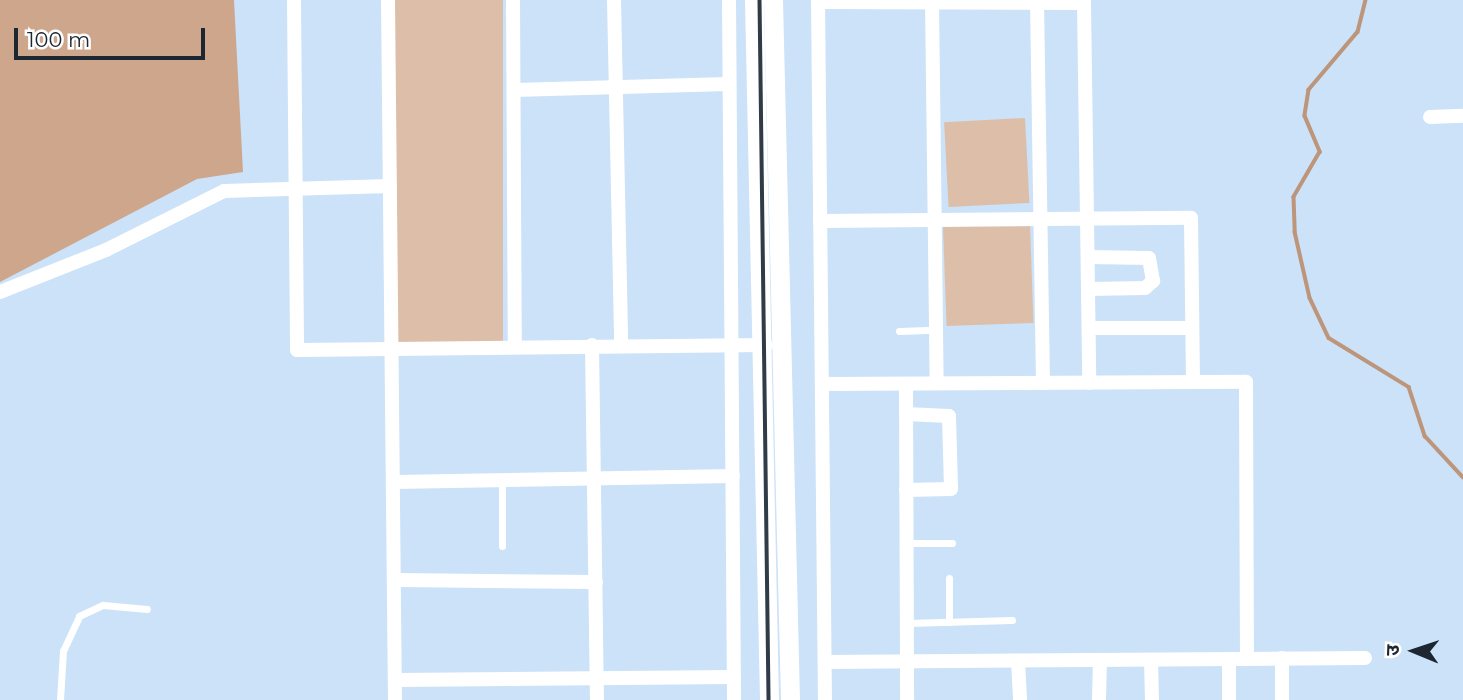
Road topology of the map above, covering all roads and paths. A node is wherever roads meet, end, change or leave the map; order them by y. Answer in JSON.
{"nodes":[{"id":1,"x":294,"y":0,"type":"edge"},
{"id":2,"x":388,"y":0,"type":"edge"},
{"id":3,"x":513,"y":0,"type":"edge"},
{"id":4,"x":614,"y":0,"type":"edge"},
{"id":5,"x":729,"y":0,"type":"edge"},
{"id":6,"x":754,"y":0,"type":"edge"},
{"id":7,"x":773,"y":0,"type":"edge"},
{"id":8,"x":818,"y":1,"type":"edge"},
{"id":9,"x":932,"y":1,"type":"edge"},
{"id":10,"x":998,"y":1,"type":"edge"},
{"id":11,"x":1037,"y":1,"type":"edge"},
{"id":12,"x":728,"y":84,"type":"junction"},
{"id":13,"x":617,"y":88,"type":"junction"},
{"id":14,"x":514,"y":90,"type":"junction"},
{"id":15,"x":1463,"y":116,"type":"edge"},
{"id":16,"x":1430,"y":117,"type":"dead end"},
{"id":17,"x":390,"y":186,"type":"junction"},
{"id":18,"x":296,"y":191,"type":"junction"},
{"id":19,"x":1090,"y":218,"type":"junction"},
{"id":20,"x":1041,"y":219,"type":"junction"},
{"id":21,"x":935,"y":220,"type":"junction"},
{"id":22,"x":820,"y":221,"type":"junction"},
{"id":23,"x":1089,"y":257,"type":"junction"},
{"id":24,"x":1089,"y":289,"type":"junction"},
{"id":25,"x":0,"y":292,"type":"edge"},
{"id":26,"x":1089,"y":327,"type":"junction"},
{"id":27,"x":1192,"y":328,"type":"junction"},
{"id":28,"x":937,"y":330,"type":"junction"},
{"id":29,"x":899,"y":331,"type":"dead end"},
{"id":30,"x":621,"y":344,"type":"junction"},
{"id":31,"x":731,"y":344,"type":"junction"},
{"id":32,"x":592,"y":345,"type":"junction"},
{"id":33,"x":766,"y":345,"type":"junction"},
{"id":34,"x":515,"y":346,"type":"junction"},
{"id":35,"x":392,"y":348,"type":"junction"},
{"id":36,"x":1193,"y":382,"type":"junction"},
{"id":37,"x":937,"y":383,"type":"junction"},
{"id":38,"x":1043,"y":383,"type":"junction"},
{"id":39,"x":1089,"y":383,"type":"junction"},
{"id":40,"x":822,"y":384,"type":"junction"},
{"id":41,"x":906,"y":384,"type":"junction"},
{"id":42,"x":906,"y":414,"type":"junction"},
{"id":43,"x":733,"y":476,"type":"junction"},
{"id":44,"x":596,"y":480,"type":"junction"},
{"id":45,"x":502,"y":481,"type":"junction"},
{"id":46,"x":394,"y":482,"type":"junction"},
{"id":47,"x":906,"y":490,"type":"junction"},
{"id":48,"x":906,"y":543,"type":"junction"},
{"id":49,"x":952,"y":543,"type":"dead end"},
{"id":50,"x":502,"y":546,"type":"dead end"},
{"id":51,"x":949,"y":579,"type":"dead end"},
{"id":52,"x":395,"y":580,"type":"junction"},
{"id":53,"x":596,"y":582,"type":"junction"},
{"id":54,"x":148,"y":609,"type":"dead end"},
{"id":55,"x":1012,"y":620,"type":"dead end"},
{"id":56,"x":949,"y":622,"type":"junction"},
{"id":57,"x":907,"y":623,"type":"junction"},
{"id":58,"x":1282,"y":658,"type":"junction"},
{"id":59,"x":1365,"y":658,"type":"dead end"},
{"id":60,"x":1229,"y":659,"type":"junction"},
{"id":61,"x":1247,"y":659,"type":"junction"},
{"id":62,"x":1100,"y":660,"type":"junction"},
{"id":63,"x":1151,"y":660,"type":"junction"},
{"id":64,"x":1018,"y":661,"type":"junction"},
{"id":65,"x":825,"y":662,"type":"junction"},
{"id":66,"x":907,"y":662,"type":"junction"},
{"id":67,"x":734,"y":677,"type":"junction"},
{"id":68,"x":395,"y":680,"type":"junction"},
{"id":69,"x":597,"y":680,"type":"junction"},
{"id":70,"x":60,"y":700,"type":"edge"},
{"id":71,"x":395,"y":700,"type":"edge"},
{"id":72,"x":597,"y":700,"type":"edge"},
{"id":73,"x":734,"y":700,"type":"edge"},
{"id":74,"x":769,"y":700,"type":"edge"},
{"id":75,"x":790,"y":700,"type":"edge"},
{"id":76,"x":825,"y":700,"type":"edge"},
{"id":77,"x":907,"y":700,"type":"edge"},
{"id":78,"x":1020,"y":700,"type":"edge"},
{"id":79,"x":1099,"y":700,"type":"edge"},
{"id":80,"x":1152,"y":700,"type":"edge"},
{"id":81,"x":1229,"y":700,"type":"edge"},
{"id":82,"x":1282,"y":700,"type":"edge"}],
"edges":[{"from":1,"to":18,"type":"street"},
{"from":2,"to":17,"type":"street"},
{"from":3,"to":14,"type":"street"},
{"from":4,"to":13,"type":"street"},
{"from":5,"to":12,"type":"street"},
{"from":6,"to":33,"type":"main road"},
{"from":7,"to":75,"type":"main road"},
{"from":8,"to":9,"type":"street"},
{"from":8,"to":22,"type":"street"},
{"from":9,"to":10,"type":"street"},
{"from":9,"to":21,"type":"street"},
{"from":10,"to":11,"type":"street"},
{"from":11,"to":19,"type":"street"},
{"from":11,"to":20,"type":"street"},
{"from":12,"to":13,"type":"street"},
{"from":12,"to":31,"type":"street"},
{"from":13,"to":14,"type":"street"},
{"from":13,"to":30,"type":"street"},
{"from":14,"to":34,"type":"street"},
{"from":15,"to":16,"type":"street"},
{"from":17,"to":18,"type":"street"},
{"from":17,"to":35,"type":"street"},
{"from":18,"to":25,"type":"street"},
{"from":18,"to":35,"type":"street"},
{"from":19,"to":20,"type":"street"},
{"from":19,"to":23,"type":"street"},
{"from":19,"to":27,"type":"street"},
{"from":20,"to":21,"type":"street"},
{"from":20,"to":38,"type":"street"},
{"from":21,"to":22,"type":"street"},
{"from":21,"to":28,"type":"street"},
{"from":22,"to":40,"type":"street"},
{"from":23,"to":24,"type":"street"},
{"from":23,"to":24,"type":"street"},
{"from":24,"to":26,"type":"street"},
{"from":26,"to":27,"type":"street"},
{"from":26,"to":39,"type":"street"},
{"from":27,"to":36,"type":"street"},
{"from":28,"to":29,"type":"lane"},
{"from":28,"to":37,"type":"street"},
{"from":30,"to":31,"type":"street"},
{"from":30,"to":32,"type":"street"},
{"from":31,"to":33,"type":"street"},
{"from":31,"to":43,"type":"street"},
{"from":32,"to":34,"type":"street"},
{"from":32,"to":44,"type":"street"},
{"from":33,"to":74,"type":"main road"},
{"from":34,"to":35,"type":"street"},
{"from":35,"to":46,"type":"street"},
{"from":36,"to":39,"type":"street"},
{"from":36,"to":61,"type":"street"},
{"from":37,"to":38,"type":"street"},
{"from":37,"to":41,"type":"street"},
{"from":38,"to":39,"type":"street"},
{"from":40,"to":41,"type":"street"},
{"from":40,"to":65,"type":"street"},
{"from":41,"to":42,"type":"street"},
{"from":42,"to":47,"type":"street"},
{"from":42,"to":47,"type":"street"},
{"from":43,"to":44,"type":"street"},
{"from":43,"to":67,"type":"street"},
{"from":44,"to":45,"type":"street"},
{"from":44,"to":53,"type":"street"},
{"from":45,"to":46,"type":"street"},
{"from":45,"to":50,"type":"lane"},
{"from":46,"to":52,"type":"street"},
{"from":47,"to":48,"type":"street"},
{"from":48,"to":49,"type":"lane"},
{"from":48,"to":57,"type":"street"},
{"from":51,"to":56,"type":"lane"},
{"from":52,"to":53,"type":"street"},
{"from":52,"to":68,"type":"street"},
{"from":53,"to":69,"type":"street"},
{"from":54,"to":70,"type":"lane"},
{"from":55,"to":56,"type":"lane"},
{"from":56,"to":57,"type":"lane"},
{"from":57,"to":66,"type":"street"},
{"from":58,"to":59,"type":"street"},
{"from":58,"to":61,"type":"street"},
{"from":58,"to":82,"type":"street"},
{"from":60,"to":61,"type":"street"},
{"from":60,"to":63,"type":"street"},
{"from":60,"to":81,"type":"street"},
{"from":62,"to":63,"type":"street"},
{"from":62,"to":64,"type":"street"},
{"from":62,"to":79,"type":"street"},
{"from":63,"to":80,"type":"street"},
{"from":64,"to":66,"type":"street"},
{"from":64,"to":78,"type":"street"},
{"from":65,"to":66,"type":"street"},
{"from":65,"to":76,"type":"street"},
{"from":66,"to":77,"type":"street"},
{"from":67,"to":69,"type":"street"},
{"from":67,"to":73,"type":"street"},
{"from":68,"to":69,"type":"street"},
{"from":68,"to":71,"type":"street"},
{"from":69,"to":72,"type":"street"}]}
